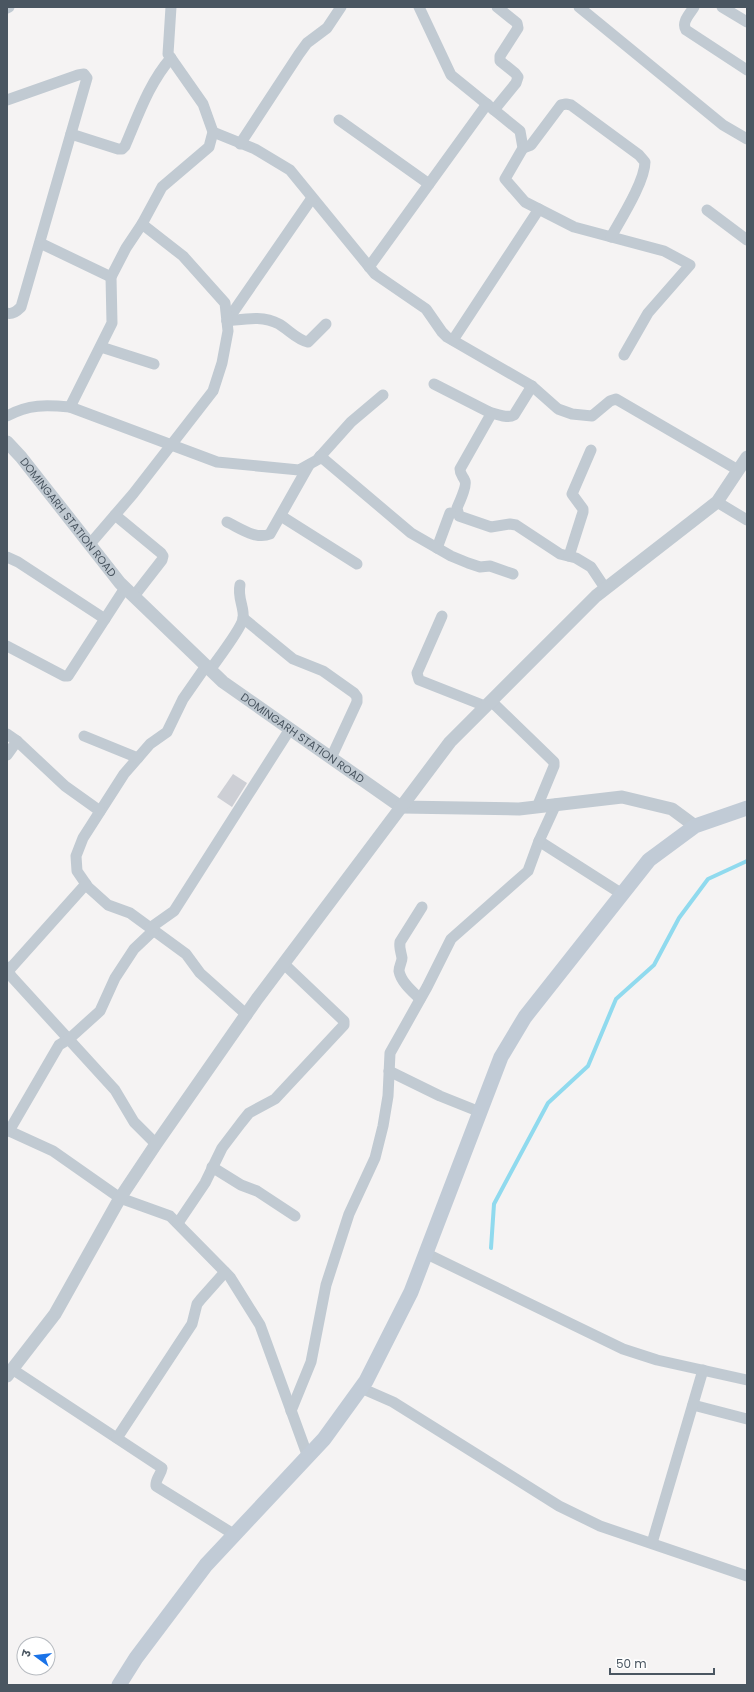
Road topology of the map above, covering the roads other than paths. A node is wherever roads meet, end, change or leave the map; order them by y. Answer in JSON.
{"nodes":[{"id":1,"x":171,"y":7,"type":"edge"},
{"id":2,"x":341,"y":7,"type":"edge"},
{"id":3,"x":419,"y":7,"type":"edge"},
{"id":4,"x":497,"y":7,"type":"edge"},
{"id":5,"x":579,"y":7,"type":"edge"},
{"id":6,"x":694,"y":7,"type":"edge"},
{"id":7,"x":722,"y":7,"type":"edge"},
{"id":8,"x":747,"y":22,"type":"edge"},
{"id":9,"x":171,"y":58,"type":"junction"},
{"id":10,"x":747,"y":70,"type":"edge"},
{"id":11,"x":7,"y":100,"type":"edge"},
{"id":12,"x":490,"y":107,"type":"junction"},
{"id":13,"x":339,"y":120,"type":"dead end"},
{"id":14,"x":213,"y":132,"type":"junction"},
{"id":15,"x":71,"y":134,"type":"junction"},
{"id":16,"x":747,"y":139,"type":"edge"},
{"id":17,"x":240,"y":144,"type":"junction"},
{"id":18,"x":523,"y":148,"type":"junction"},
{"id":19,"x":429,"y":184,"type":"junction"},
{"id":20,"x":312,"y":198,"type":"junction"},
{"id":21,"x":539,"y":209,"type":"junction"},
{"id":22,"x":707,"y":210,"type":"dead end"},
{"id":23,"x":142,"y":224,"type":"junction"},
{"id":24,"x":611,"y":237,"type":"junction"},
{"id":25,"x":747,"y":240,"type":"edge"},
{"id":26,"x":40,"y":243,"type":"junction"},
{"id":27,"x":369,"y":267,"type":"junction"},
{"id":28,"x":112,"y":277,"type":"junction"},
{"id":29,"x":7,"y":314,"type":"edge"},
{"id":30,"x":227,"y":321,"type":"junction"},
{"id":31,"x":326,"y":324,"type":"dead end"},
{"id":32,"x":452,"y":340,"type":"junction"},
{"id":33,"x":101,"y":346,"type":"junction"},
{"id":34,"x":624,"y":355,"type":"dead end"},
{"id":35,"x":154,"y":364,"type":"dead end"},
{"id":36,"x":434,"y":384,"type":"dead end"},
{"id":37,"x":532,"y":386,"type":"junction"},
{"id":38,"x":383,"y":395,"type":"dead end"},
{"id":39,"x":70,"y":407,"type":"junction"},
{"id":40,"x":489,"y":412,"type":"junction"},
{"id":41,"x":7,"y":416,"type":"edge"},
{"id":42,"x":7,"y":442,"type":"edge"},
{"id":43,"x":171,"y":445,"type":"junction"},
{"id":44,"x":591,"y":450,"type":"dead end"},
{"id":45,"x":320,"y":456,"type":"junction"},
{"id":46,"x":747,"y":457,"type":"edge"},
{"id":47,"x":310,"y":464,"type":"junction"},
{"id":48,"x":738,"y":470,"type":"junction"},
{"id":49,"x":716,"y":502,"type":"junction"},
{"id":50,"x":450,"y":513,"type":"dead end"},
{"id":51,"x":115,"y":515,"type":"junction"},
{"id":52,"x":281,"y":516,"type":"junction"},
{"id":53,"x":747,"y":520,"type":"edge"},
{"id":54,"x":227,"y":522,"type":"dead end"},
{"id":55,"x":90,"y":544,"type":"junction"},
{"id":56,"x":437,"y":548,"type":"junction"},
{"id":57,"x":568,"y":556,"type":"junction"},
{"id":58,"x":7,"y":557,"type":"edge"},
{"id":59,"x":357,"y":564,"type":"dead end"},
{"id":60,"x":512,"y":574,"type":"dead end"},
{"id":61,"x":240,"y":585,"type":"dead end"},
{"id":62,"x":605,"y":588,"type":"junction"},
{"id":63,"x":130,"y":592,"type":"junction"},
{"id":64,"x":442,"y":616,"type":"dead end"},
{"id":65,"x":243,"y":618,"type":"junction"},
{"id":66,"x":105,"y":619,"type":"junction"},
{"id":67,"x":7,"y":646,"type":"edge"},
{"id":68,"x":208,"y":668,"type":"junction"},
{"id":69,"x":488,"y":703,"type":"junction"},
{"id":70,"x":290,"y":729,"type":"junction"},
{"id":71,"x":7,"y":734,"type":"edge"},
{"id":72,"x":84,"y":736,"type":"dead end"},
{"id":73,"x":17,"y":741,"type":"junction"},
{"id":74,"x":7,"y":755,"type":"edge"},
{"id":75,"x":138,"y":758,"type":"junction"},
{"id":76,"x":330,"y":758,"type":"junction"},
{"id":77,"x":556,"y":804,"type":"junction"},
{"id":78,"x":401,"y":807,"type":"junction"},
{"id":79,"x":537,"y":807,"type":"junction"},
{"id":80,"x":747,"y":808,"type":"edge"},
{"id":81,"x":100,"y":811,"type":"junction"},
{"id":82,"x":695,"y":826,"type":"junction"},
{"id":83,"x":539,"y":842,"type":"junction"},
{"id":84,"x":86,"y":884,"type":"junction"},
{"id":85,"x":622,"y":894,"type":"junction"},
{"id":86,"x":422,"y":907,"type":"dead end"},
{"id":87,"x":152,"y":930,"type":"junction"},
{"id":88,"x":284,"y":964,"type":"junction"},
{"id":89,"x":8,"y":968,"type":"edge"},
{"id":90,"x":420,"y":999,"type":"junction"},
{"id":91,"x":247,"y":1014,"type":"junction"},
{"id":92,"x":69,"y":1039,"type":"junction"},
{"id":93,"x":389,"y":1071,"type":"junction"},
{"id":94,"x":480,"y":1112,"type":"junction"},
{"id":95,"x":8,"y":1131,"type":"edge"},
{"id":96,"x":156,"y":1144,"type":"junction"},
{"id":97,"x":212,"y":1167,"type":"junction"},
{"id":98,"x":120,"y":1198,"type":"junction"},
{"id":99,"x":295,"y":1216,"type":"dead end"},
{"id":100,"x":178,"y":1223,"type":"junction"},
{"id":101,"x":426,"y":1253,"type":"junction"},
{"id":102,"x":225,"y":1272,"type":"junction"},
{"id":103,"x":703,"y":1370,"type":"junction"},
{"id":104,"x":10,"y":1372,"type":"edge"},
{"id":105,"x":747,"y":1380,"type":"edge"},
{"id":106,"x":361,"y":1388,"type":"junction"},
{"id":107,"x":693,"y":1405,"type":"junction"},
{"id":108,"x":291,"y":1411,"type":"junction"},
{"id":109,"x":747,"y":1419,"type":"edge"},
{"id":110,"x":117,"y":1438,"type":"junction"},
{"id":111,"x":308,"y":1457,"type":"junction"},
{"id":112,"x":234,"y":1535,"type":"junction"},
{"id":113,"x":652,"y":1543,"type":"junction"},
{"id":114,"x":747,"y":1576,"type":"edge"},
{"id":115,"x":119,"y":1685,"type":"edge"}],
"edges":[{"from":1,"to":9,"type":"street"},
{"from":2,"to":17,"type":"street"},
{"from":3,"to":12,"type":"street"},
{"from":4,"to":12,"type":"street"},
{"from":5,"to":16,"type":"street"},
{"from":6,"to":10,"type":"street"},
{"from":7,"to":8,"type":"street"},
{"from":9,"to":14,"type":"street"},
{"from":9,"to":15,"type":"street"},
{"from":11,"to":15,"type":"street"},
{"from":12,"to":18,"type":"street"},
{"from":12,"to":19,"type":"street"},
{"from":13,"to":19,"type":"street"},
{"from":14,"to":17,"type":"street"},
{"from":14,"to":23,"type":"street"},
{"from":15,"to":26,"type":"street"},
{"from":17,"to":20,"type":"street"},
{"from":18,"to":21,"type":"street"},
{"from":18,"to":24,"type":"street"},
{"from":19,"to":27,"type":"street"},
{"from":20,"to":27,"type":"street"},
{"from":20,"to":30,"type":"street"},
{"from":21,"to":24,"type":"street"},
{"from":21,"to":32,"type":"street"},
{"from":22,"to":25,"type":"street"},
{"from":23,"to":28,"type":"street"},
{"from":23,"to":30,"type":"street"},
{"from":24,"to":34,"type":"street"},
{"from":26,"to":28,"type":"street"},
{"from":26,"to":29,"type":"street"},
{"from":27,"to":32,"type":"street"},
{"from":28,"to":33,"type":"street"},
{"from":30,"to":31,"type":"street"},
{"from":30,"to":43,"type":"street"},
{"from":32,"to":37,"type":"street"},
{"from":33,"to":35,"type":"street"},
{"from":33,"to":39,"type":"street"},
{"from":36,"to":40,"type":"street"},
{"from":37,"to":40,"type":"street"},
{"from":37,"to":48,"type":"street"},
{"from":38,"to":45,"type":"street"},
{"from":39,"to":41,"type":"street"},
{"from":39,"to":43,"type":"street"},
{"from":40,"to":57,"type":"street"},
{"from":42,"to":55,"type":"street","name":"DOMINGARH STATION ROAD"},
{"from":43,"to":47,"type":"street"},
{"from":43,"to":51,"type":"street"},
{"from":44,"to":57,"type":"street"},
{"from":45,"to":47,"type":"street"},
{"from":45,"to":56,"type":"street"},
{"from":46,"to":48,"type":"street"},
{"from":47,"to":52,"type":"street"},
{"from":48,"to":49,"type":"street"},
{"from":49,"to":53,"type":"street"},
{"from":49,"to":62,"type":"street"},
{"from":50,"to":56,"type":"street"},
{"from":51,"to":55,"type":"street"},
{"from":51,"to":63,"type":"street"},
{"from":52,"to":54,"type":"street"},
{"from":52,"to":59,"type":"street"},
{"from":55,"to":63,"type":"street","name":"DOMINGARH STATION ROAD"},
{"from":56,"to":60,"type":"street"},
{"from":57,"to":62,"type":"street"},
{"from":58,"to":66,"type":"street"},
{"from":61,"to":65,"type":"street"},
{"from":62,"to":69,"type":"street"},
{"from":63,"to":66,"type":"street"},
{"from":63,"to":68,"type":"street","name":"DOMINGARH STATION ROAD"},
{"from":64,"to":69,"type":"street"},
{"from":65,"to":68,"type":"street"},
{"from":65,"to":76,"type":"street"},
{"from":66,"to":67,"type":"street"},
{"from":68,"to":70,"type":"street","name":"DOMINGARH STATION ROAD"},
{"from":68,"to":75,"type":"street"},
{"from":69,"to":78,"type":"street"},
{"from":69,"to":79,"type":"street"},
{"from":70,"to":76,"type":"street","name":"DOMINGARH STATION ROAD"},
{"from":70,"to":87,"type":"street"},
{"from":71,"to":73,"type":"street"},
{"from":72,"to":75,"type":"street"},
{"from":73,"to":74,"type":"street"},
{"from":73,"to":81,"type":"street"},
{"from":75,"to":81,"type":"street"},
{"from":76,"to":78,"type":"street","name":"DOMINGARH STATION ROAD"},
{"from":77,"to":79,"type":"street"},
{"from":77,"to":82,"type":"street"},
{"from":77,"to":83,"type":"street"},
{"from":78,"to":79,"type":"street"},
{"from":78,"to":88,"type":"street"},
{"from":80,"to":82,"type":"main road"},
{"from":81,"to":84,"type":"street"},
{"from":82,"to":85,"type":"main road"},
{"from":83,"to":85,"type":"street"},
{"from":83,"to":90,"type":"street"},
{"from":84,"to":87,"type":"street"},
{"from":84,"to":89,"type":"street"},
{"from":85,"to":94,"type":"main road"},
{"from":86,"to":90,"type":"street"},
{"from":87,"to":91,"type":"street"},
{"from":87,"to":92,"type":"street"},
{"from":88,"to":91,"type":"street"},
{"from":88,"to":97,"type":"street"},
{"from":89,"to":92,"type":"street"},
{"from":90,"to":93,"type":"street"},
{"from":91,"to":96,"type":"street"},
{"from":92,"to":95,"type":"street"},
{"from":92,"to":96,"type":"street"},
{"from":93,"to":94,"type":"street"},
{"from":93,"to":108,"type":"street"},
{"from":94,"to":101,"type":"main road"},
{"from":95,"to":98,"type":"street"},
{"from":96,"to":98,"type":"street"},
{"from":97,"to":99,"type":"street"},
{"from":97,"to":100,"type":"street"},
{"from":98,"to":100,"type":"street"},
{"from":98,"to":104,"type":"street"},
{"from":100,"to":102,"type":"street"},
{"from":101,"to":103,"type":"street"},
{"from":101,"to":106,"type":"main road"},
{"from":102,"to":108,"type":"street"},
{"from":102,"to":110,"type":"street"},
{"from":103,"to":105,"type":"street"},
{"from":103,"to":107,"type":"street"},
{"from":104,"to":110,"type":"street"},
{"from":106,"to":111,"type":"main road"},
{"from":106,"to":113,"type":"street"},
{"from":107,"to":109,"type":"street"},
{"from":107,"to":113,"type":"street"},
{"from":108,"to":111,"type":"street"},
{"from":110,"to":112,"type":"street"},
{"from":111,"to":112,"type":"main road"},
{"from":112,"to":115,"type":"main road"},
{"from":113,"to":114,"type":"street"}]}
